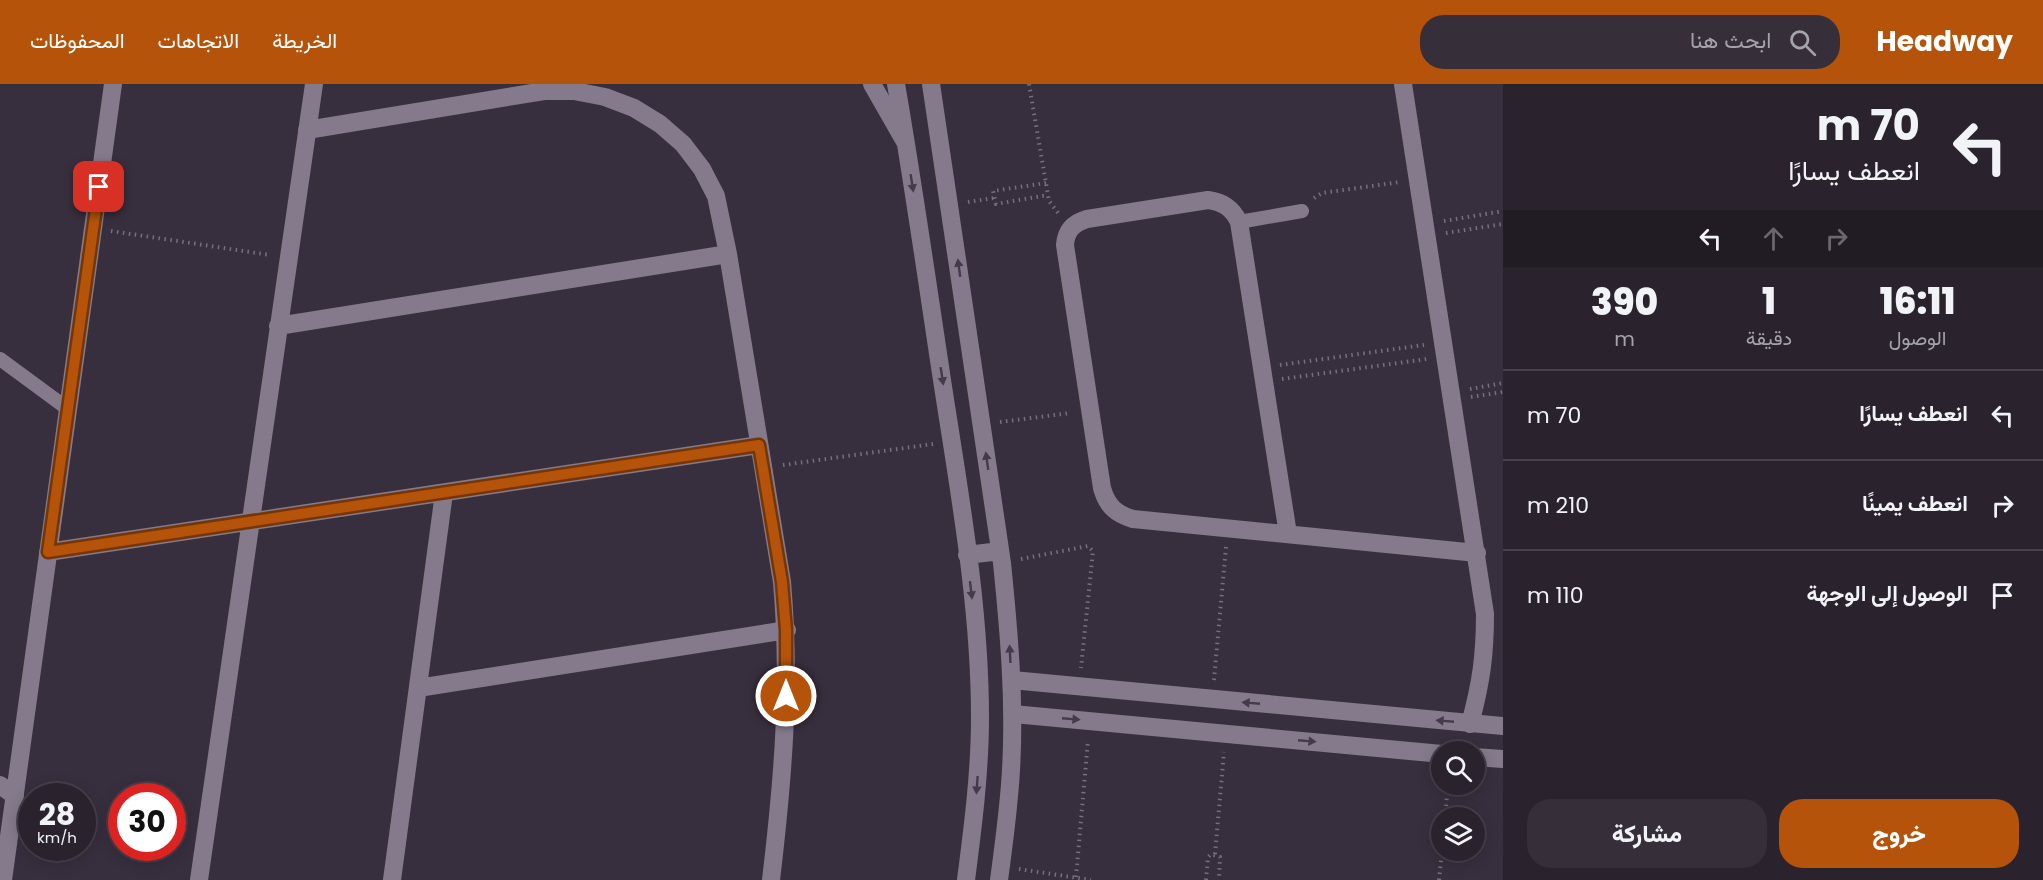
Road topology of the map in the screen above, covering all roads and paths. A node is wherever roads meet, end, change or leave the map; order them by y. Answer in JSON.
{"nodes":[{"id":1,"x":113,"y":84,"type":"edge"},
{"id":2,"x":314,"y":84,"type":"edge"},
{"id":3,"x":872,"y":84,"type":"edge"},
{"id":4,"x":896,"y":84,"type":"edge"},
{"id":5,"x":931,"y":84,"type":"edge"},
{"id":6,"x":1029,"y":84,"type":"edge"},
{"id":7,"x":1403,"y":84,"type":"edge"},
{"id":8,"x":307,"y":130,"type":"junction"},
{"id":9,"x":907,"y":146,"type":"junction"},
{"id":10,"x":1418,"y":179,"type":"junction"},
{"id":11,"x":1046,"y":183,"type":"junction"},
{"id":12,"x":1048,"y":195,"type":"junction"},
{"id":13,"x":994,"y":198,"type":"junction"},
{"id":14,"x":949,"y":204,"type":"junction"},
{"id":15,"x":1302,"y":211,"type":"joint"},
{"id":16,"x":1503,"y":211,"type":"edge"},
{"id":17,"x":1239,"y":222,"type":"junction"},
{"id":18,"x":1074,"y":224,"type":"junction"},
{"id":19,"x":1503,"y":224,"type":"edge"},
{"id":20,"x":93,"y":228,"type":"junction"},
{"id":21,"x":1426,"y":230,"type":"junction"},
{"id":22,"x":728,"y":254,"type":"junction"},
{"id":23,"x":288,"y":258,"type":"junction"},
{"id":24,"x":278,"y":326,"type":"junction"},
{"id":25,"x":1445,"y":349,"type":"junction"},
{"id":26,"x":0,"y":359,"type":"edge"},
{"id":27,"x":1263,"y":374,"type":"junction"},
{"id":28,"x":1503,"y":383,"type":"edge"},
{"id":29,"x":1503,"y":392,"type":"edge"},
{"id":30,"x":1452,"y":396,"type":"junction"},
{"id":31,"x":68,"y":409,"type":"junction"},
{"id":32,"x":1090,"y":411,"type":"junction"},
{"id":33,"x":982,"y":425,"type":"junction"},
{"id":34,"x":952,"y":441,"type":"junction"},
{"id":35,"x":759,"y":445,"type":"junction"},
{"id":36,"x":763,"y":468,"type":"junction"},
{"id":37,"x":444,"y":493,"type":"junction"},
{"id":38,"x":249,"y":523,"type":"junction"},
{"id":39,"x":1228,"y":529,"type":"junction"},
{"id":40,"x":1288,"y":534,"type":"junction"},
{"id":41,"x":48,"y":552,"type":"junction"},
{"id":42,"x":1477,"y":553,"type":"junction"},
{"id":43,"x":967,"y":555,"type":"junction"},
{"id":44,"x":1001,"y":557,"type":"junction"},
{"id":45,"x":786,"y":630,"type":"junction"},
{"id":46,"x":1012,"y":680,"type":"junction"},
{"id":47,"x":1079,"y":687,"type":"junction"},
{"id":48,"x":418,"y":688,"type":"junction"},
{"id":49,"x":1212,"y":699,"type":"junction"},
{"id":50,"x":1013,"y":714,"type":"junction"},
{"id":51,"x":1089,"y":721,"type":"junction"},
{"id":52,"x":1470,"y":724,"type":"junction"},
{"id":53,"x":1503,"y":726,"type":"edge"},
{"id":54,"x":1226,"y":734,"type":"junction"},
{"id":55,"x":1431,"y":753,"type":"edge"},
{"id":56,"x":1485,"y":758,"type":"edge"},
{"id":57,"x":1503,"y":759,"type":"edge"},
{"id":58,"x":0,"y":785,"type":"edge"},
{"id":59,"x":15,"y":796,"type":"junction"},
{"id":60,"x":1215,"y":854,"type":"junction"},
{"id":61,"x":1441,"y":861,"type":"edge"},
{"id":62,"x":1000,"y":873,"type":"edge"},
{"id":63,"x":1076,"y":877,"type":"junction"},
{"id":64,"x":3,"y":880,"type":"edge"},
{"id":65,"x":199,"y":880,"type":"edge"},
{"id":66,"x":393,"y":880,"type":"edge"},
{"id":67,"x":771,"y":880,"type":"edge"},
{"id":68,"x":966,"y":880,"type":"edge"},
{"id":69,"x":1091,"y":880,"type":"edge"},
{"id":70,"x":1206,"y":880,"type":"edge"},
{"id":71,"x":1219,"y":880,"type":"edge"},
{"id":72,"x":1439,"y":880,"type":"edge"}],
"edges":[{"from":1,"to":20,"type":"street"},
{"from":2,"to":8,"type":"street"},
{"from":3,"to":9,"type":"street"},
{"from":4,"to":9,"type":"street"},
{"from":5,"to":14,"type":"street"},
{"from":6,"to":11,"type":"path"},
{"from":7,"to":10,"type":"street"},
{"from":8,"to":22,"type":"street"},
{"from":8,"to":23,"type":"street"},
{"from":9,"to":34,"type":"street","one_way":true},
{"from":10,"to":15,"type":"path"},
{"from":10,"to":21,"type":"street"},
{"from":11,"to":12,"type":"path"},
{"from":11,"to":13,"type":"path"},
{"from":12,"to":13,"type":"path"},
{"from":12,"to":18,"type":"path"},
{"from":13,"to":14,"type":"path"},
{"from":33,"to":14,"type":"street","one_way":true},
{"from":15,"to":17,"type":"lane"},
{"from":16,"to":21,"type":"path"},
{"from":17,"to":18,"type":"street"},
{"from":17,"to":27,"type":"street"},
{"from":18,"to":32,"type":"street"},
{"from":19,"to":21,"type":"path"},
{"from":20,"to":23,"type":"path"},
{"from":20,"to":31,"type":"street"},
{"from":21,"to":25,"type":"street"},
{"from":22,"to":24,"type":"street"},
{"from":22,"to":35,"type":"street"},
{"from":23,"to":24,"type":"street"},
{"from":24,"to":38,"type":"street"},
{"from":25,"to":27,"type":"path"},
{"from":25,"to":27,"type":"path"},
{"from":25,"to":30,"type":"street"},
{"from":26,"to":31,"type":"lane"},
{"from":27,"to":40,"type":"street"},
{"from":28,"to":30,"type":"path"},
{"from":29,"to":30,"type":"path"},
{"from":30,"to":42,"type":"street"},
{"from":31,"to":41,"type":"street"},
{"from":32,"to":33,"type":"path"},
{"from":32,"to":39,"type":"street"},
{"from":44,"to":33,"type":"street","one_way":true},
{"from":34,"to":36,"type":"path"},
{"from":34,"to":43,"type":"street"},
{"from":35,"to":36,"type":"street"},
{"from":35,"to":37,"type":"street"},
{"from":36,"to":45,"type":"street"},
{"from":37,"to":38,"type":"street"},
{"from":37,"to":48,"type":"street"},
{"from":38,"to":41,"type":"street"},
{"from":38,"to":65,"type":"street"},
{"from":39,"to":40,"type":"street"},
{"from":39,"to":49,"type":"path"},
{"from":40,"to":42,"type":"street"},
{"from":41,"to":59,"type":"street"},
{"from":42,"to":52,"type":"street"},
{"from":43,"to":44,"type":"street"},
{"from":43,"to":68,"type":"street","one_way":true},
{"from":46,"to":44,"type":"street","one_way":true},
{"from":44,"to":47,"type":"path"},
{"from":45,"to":48,"type":"street"},
{"from":45,"to":67,"type":"street"},
{"from":46,"to":47,"type":"street"},
{"from":46,"to":50,"type":"street"},
{"from":47,"to":49,"type":"street"},
{"from":48,"to":66,"type":"street"},
{"from":52,"to":49,"type":"street","one_way":true},
{"from":50,"to":51,"type":"street","one_way":true},
{"from":50,"to":62,"type":"street"},
{"from":51,"to":54,"type":"street"},
{"from":51,"to":63,"type":"path"},
{"from":52,"to":53,"type":"street"},
{"from":54,"to":55,"type":"street","one_way":true},
{"from":54,"to":60,"type":"path"},
{"from":56,"to":57,"type":"street"},
{"from":58,"to":59,"type":"street"},
{"from":59,"to":64,"type":"street"},
{"from":60,"to":70,"type":"path"},
{"from":60,"to":71,"type":"path"},
{"from":61,"to":72,"type":"path"},
{"from":62,"to":63,"type":"path"},
{"from":63,"to":69,"type":"path"}]}
